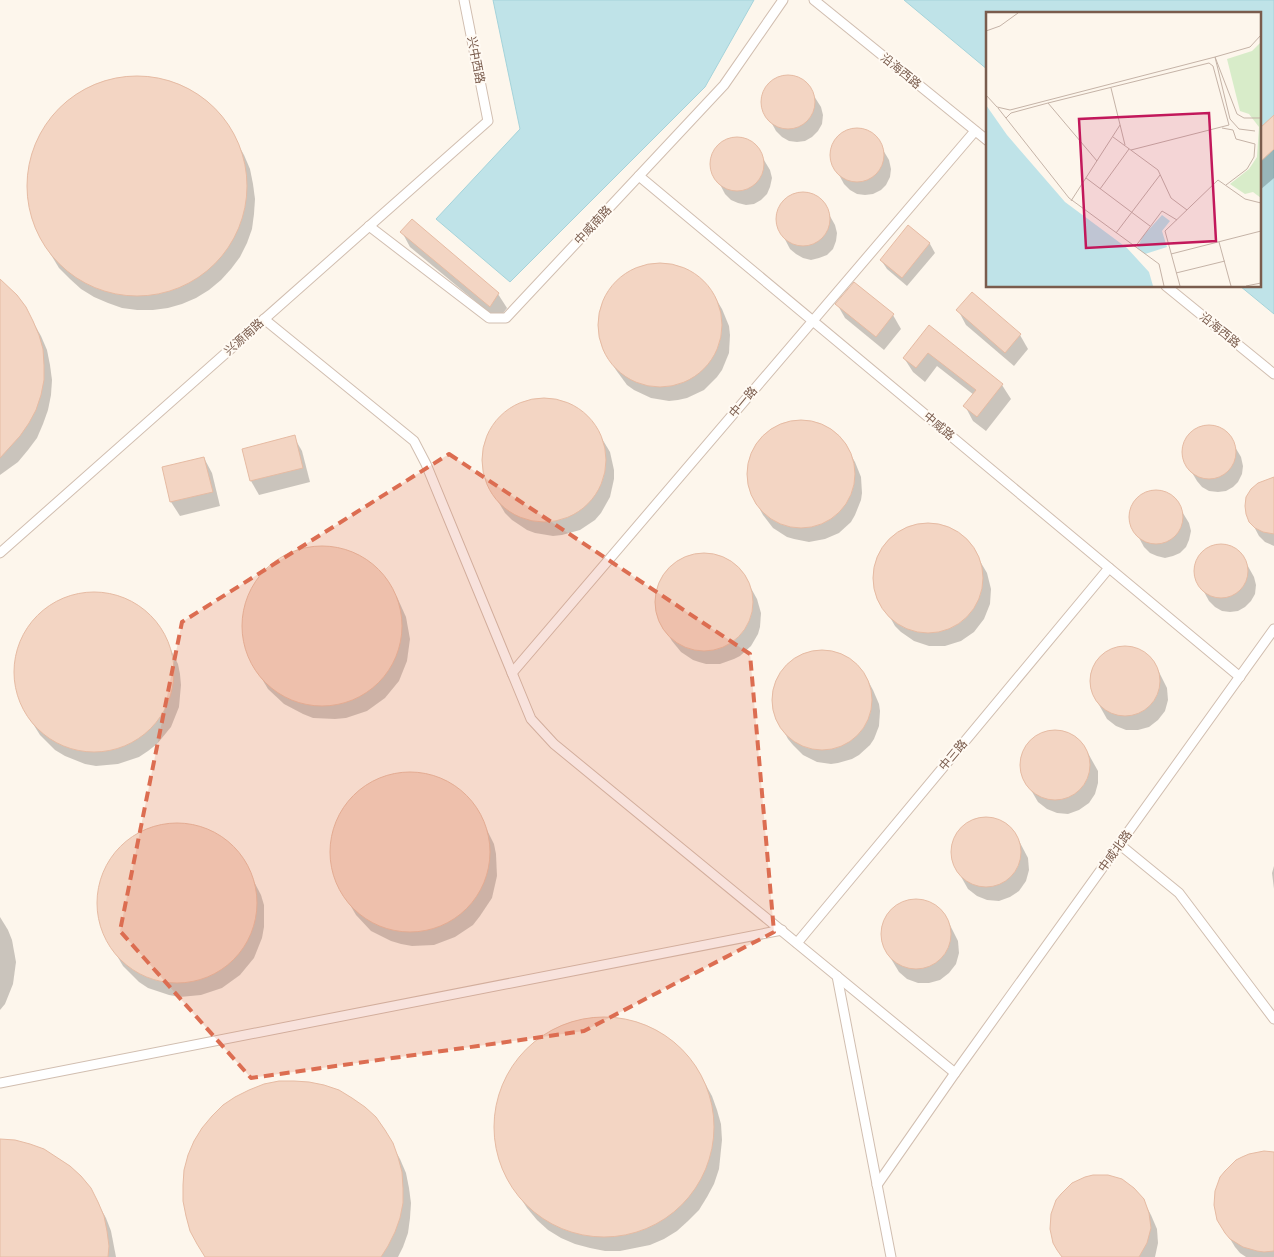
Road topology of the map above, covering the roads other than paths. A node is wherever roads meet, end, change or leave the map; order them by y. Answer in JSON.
{"nodes":[{"id":1,"x":464,"y":0,"type":"edge"},
{"id":2,"x":783,"y":0,"type":"edge"},
{"id":3,"x":814,"y":0,"type":"edge"},
{"id":4,"x":488,"y":121,"type":"joint"},
{"id":5,"x":975,"y":131,"type":"junction"},
{"id":6,"x":986,"y":139,"type":"edge"},
{"id":7,"x":639,"y":176,"type":"junction"},
{"id":8,"x":368,"y":226,"type":"junction"},
{"id":9,"x":1168,"y":288,"type":"edge"},
{"id":10,"x":264,"y":320,"type":"junction"},
{"id":11,"x":813,"y":320,"type":"junction"},
{"id":12,"x":1274,"y":374,"type":"edge"},
{"id":13,"x":0,"y":553,"type":"edge"},
{"id":14,"x":1109,"y":568,"type":"junction"},
{"id":15,"x":1274,"y":629,"type":"edge"},
{"id":16,"x":512,"y":673,"type":"junction"},
{"id":17,"x":1240,"y":677,"type":"junction"},
{"id":18,"x":1120,"y":844,"type":"junction"},
{"id":19,"x":782,"y":930,"type":"junction"},
{"id":20,"x":797,"y":943,"type":"junction"},
{"id":21,"x":837,"y":976,"type":"junction"},
{"id":22,"x":1274,"y":1019,"type":"edge"},
{"id":23,"x":955,"y":1072,"type":"junction"},
{"id":24,"x":0,"y":1083,"type":"edge"},
{"id":25,"x":877,"y":1185,"type":"junction"},
{"id":26,"x":891,"y":1257,"type":"edge"}],
"edges":[{"from":1,"to":4,"type":"lane","name":"兴中西路"},
{"from":2,"to":7,"type":"lane","name":"中威南路"},
{"from":3,"to":5,"type":"lane","name":"沿海西路"},
{"from":4,"to":8,"type":"lane","name":"兴源南路"},
{"from":5,"to":6,"type":"lane","name":"沿海西路"},
{"from":5,"to":11,"type":"lane","name":"中一路"},
{"from":7,"to":8,"type":"lane","name":"中威南路"},
{"from":7,"to":11,"type":"lane","name":"中威路"},
{"from":8,"to":10,"type":"lane","name":"兴源南路"},
{"from":9,"to":12,"type":"lane","name":"沿海西路"},
{"from":10,"to":13,"type":"lane","name":"兴源南路"},
{"from":10,"to":16,"type":"lane"},
{"from":11,"to":14,"type":"lane","name":"中威路"},
{"from":11,"to":16,"type":"lane","name":"中一路"},
{"from":14,"to":17,"type":"lane","name":"中威路"},
{"from":14,"to":20,"type":"lane","name":"中三路"},
{"from":15,"to":17,"type":"lane","name":"中威北路"},
{"from":16,"to":19,"type":"lane"},
{"from":17,"to":18,"type":"lane","name":"中威北路"},
{"from":18,"to":22,"type":"lane"},
{"from":18,"to":23,"type":"lane","name":"中威北路"},
{"from":19,"to":20,"type":"lane"},
{"from":19,"to":24,"type":"lane"},
{"from":20,"to":21,"type":"lane"},
{"from":21,"to":23,"type":"lane"},
{"from":21,"to":25,"type":"lane"},
{"from":23,"to":25,"type":"lane","name":"中威北路"},
{"from":25,"to":26,"type":"lane"}]}
